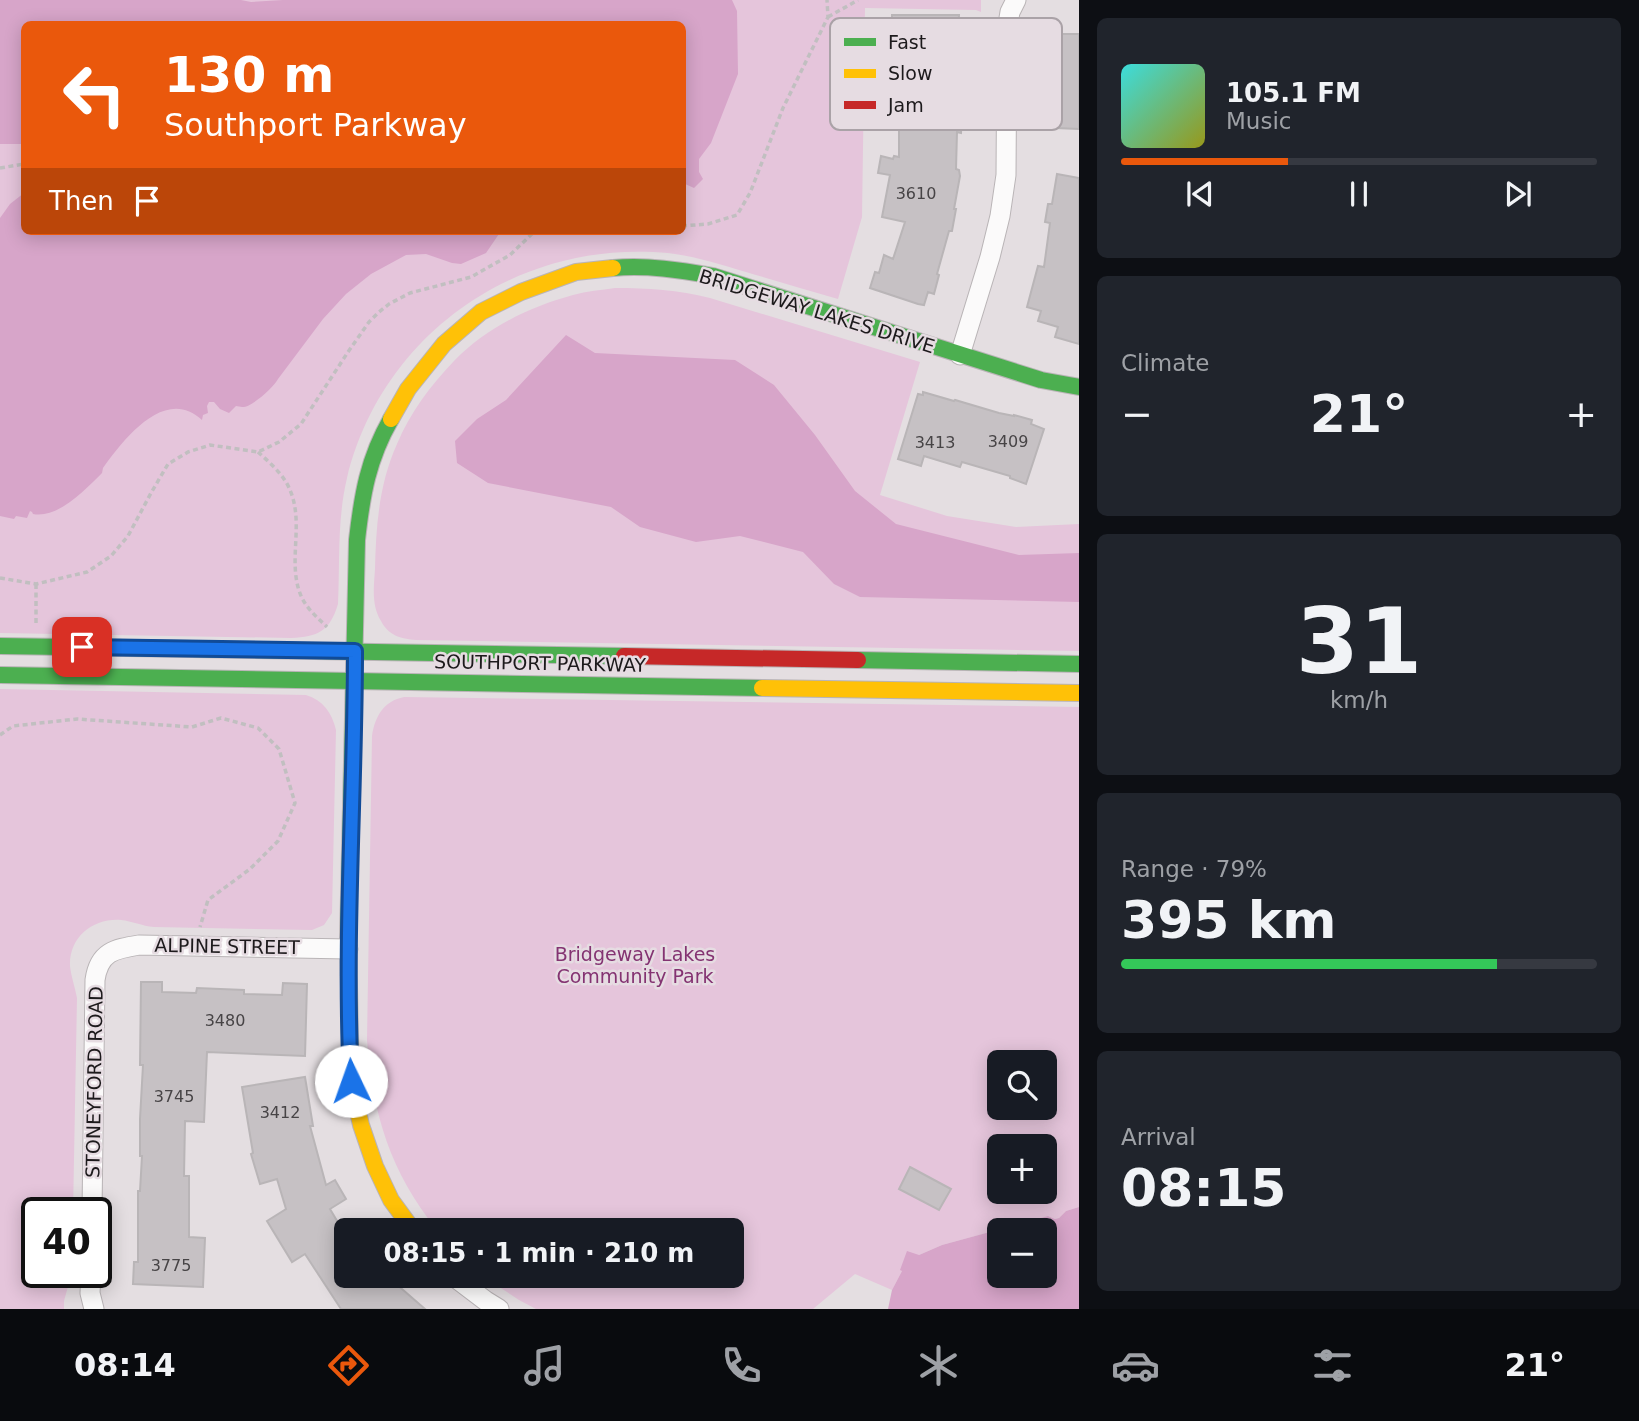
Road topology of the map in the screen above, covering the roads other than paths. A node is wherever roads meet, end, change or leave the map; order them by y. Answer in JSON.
{"nodes":[{"id":1,"x":1016,"y":0,"type":"edge"},
{"id":2,"x":1009,"y":18,"type":"edge"},
{"id":3,"x":1006,"y":130,"type":"edge"},
{"id":4,"x":960,"y":355,"type":"junction"},
{"id":5,"x":1079,"y":387,"type":"edge"},
{"id":6,"x":0,"y":646,"type":"edge"},
{"id":7,"x":355,"y":651,"type":"junction"},
{"id":8,"x":1079,"y":664,"type":"edge"},
{"id":9,"x":0,"y":675,"type":"edge"},
{"id":10,"x":355,"y":680,"type":"junction"},
{"id":11,"x":1079,"y":693,"type":"edge"},
{"id":12,"x":348,"y":949,"type":"junction"},
{"id":13,"x":107,"y":954,"type":"joint"},
{"id":14,"x":92,"y":1197,"type":"edge"},
{"id":15,"x":404,"y":1218,"type":"edge"},
{"id":16,"x":90,"y":1288,"type":"edge"},
{"id":17,"x":468,"y":1288,"type":"edge"},
{"id":18,"x":94,"y":1309,"type":"edge"},
{"id":19,"x":499,"y":1309,"type":"edge"}],
"edges":[{"from":1,"to":2,"type":"street"},
{"from":3,"to":4,"type":"street"},
{"from":4,"to":5,"type":"street","name":"BRIDGEWAY LAKES DRIVE"},
{"from":4,"to":7,"type":"street","name":"BRIDGEWAY LAKES DRIVE"},
{"from":6,"to":7,"type":"street","name":"SOUTHPORT PARKWAY"},
{"from":7,"to":8,"type":"street","name":"SOUTHPORT PARKWAY"},
{"from":7,"to":10,"type":"street","name":"BRIDGEWAY LAKES DRIVE"},
{"from":9,"to":10,"type":"street","name":"SOUTHPORT PARKWAY"},
{"from":10,"to":11,"type":"street","name":"SOUTHPORT PARKWAY"},
{"from":10,"to":12,"type":"street","name":"BRIDGEWAY LAKES DRIVE"},
{"from":12,"to":13,"type":"street","name":"ALPINE STREET"},
{"from":12,"to":15,"type":"street","name":"BRIDGEWAY LAKES DRIVE"},
{"from":13,"to":14,"type":"street","name":"STONEYFORD ROAD"},
{"from":16,"to":18,"type":"street"},
{"from":17,"to":19,"type":"street"}]}
